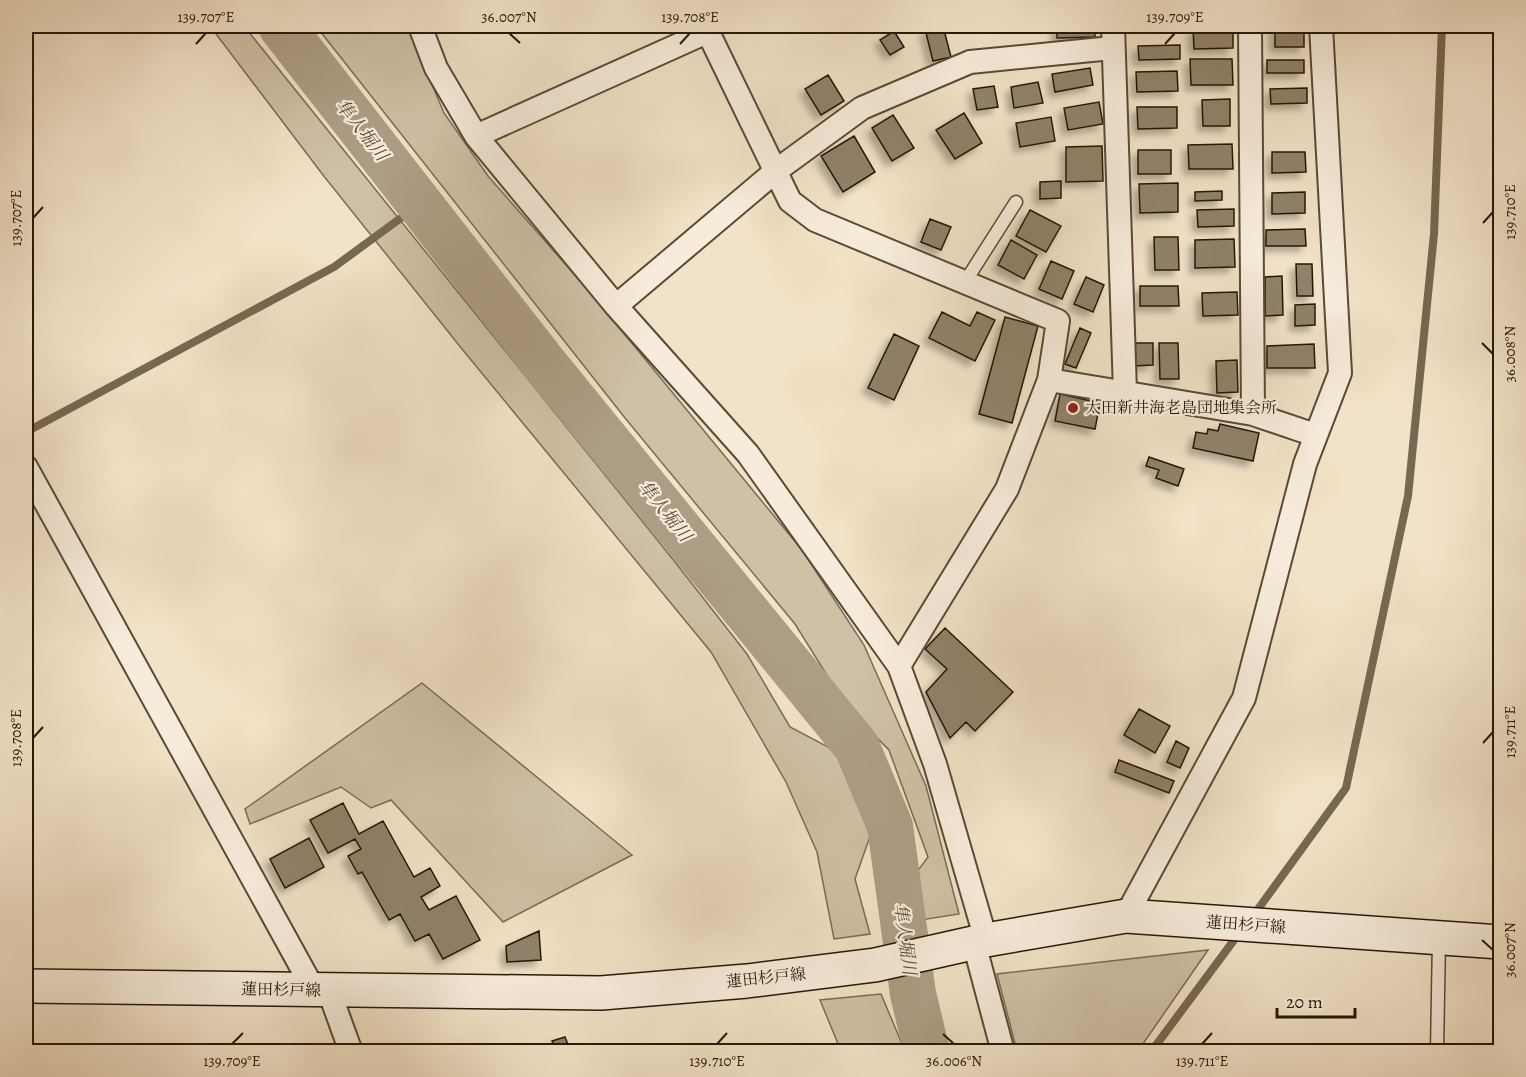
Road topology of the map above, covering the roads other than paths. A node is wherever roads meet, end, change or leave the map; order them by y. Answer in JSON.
{"nodes":[{"id":1,"x":420,"y":26,"type":"edge"},
{"id":2,"x":1113,"y":26,"type":"edge"},
{"id":3,"x":1250,"y":26,"type":"edge"},
{"id":4,"x":1321,"y":26,"type":"edge"},
{"id":5,"x":706,"y":29,"type":"edge"},
{"id":6,"x":1112,"y":48,"type":"junction"},
{"id":7,"x":476,"y":136,"type":"junction"},
{"id":8,"x":777,"y":170,"type":"junction"},
{"id":9,"x":1016,"y":202,"type":"dead end"},
{"id":10,"x":965,"y":282,"type":"junction"},
{"id":11,"x":616,"y":306,"type":"junction"},
{"id":12,"x":1049,"y":380,"type":"junction"},
{"id":13,"x":1125,"y":392,"type":"junction"},
{"id":14,"x":1253,"y":414,"type":"junction"},
{"id":15,"x":1315,"y":435,"type":"junction"},
{"id":16,"x":26,"y":467,"type":"edge"},
{"id":17,"x":898,"y":666,"type":"junction"},
{"id":18,"x":1126,"y":916,"type":"junction"},
{"id":19,"x":1439,"y":938,"type":"junction"},
{"id":20,"x":980,"y":942,"type":"junction"},
{"id":21,"x":1500,"y":942,"type":"edge"},
{"id":22,"x":26,"y":986,"type":"edge"},
{"id":23,"x":322,"y":991,"type":"junction"},
{"id":24,"x":351,"y":1052,"type":"edge"},
{"id":25,"x":1003,"y":1052,"type":"edge"},
{"id":26,"x":1437,"y":1052,"type":"edge"}],
"edges":[{"from":1,"to":7,"type":"street"},
{"from":2,"to":6,"type":"street"},
{"from":3,"to":14,"type":"street"},
{"from":4,"to":15,"type":"street"},
{"from":5,"to":7,"type":"street"},
{"from":5,"to":8,"type":"street"},
{"from":6,"to":8,"type":"street"},
{"from":6,"to":13,"type":"street"},
{"from":7,"to":11,"type":"street"},
{"from":8,"to":10,"type":"street"},
{"from":8,"to":11,"type":"street"},
{"from":9,"to":10,"type":"lane"},
{"from":10,"to":12,"type":"street"},
{"from":11,"to":17,"type":"street"},
{"from":12,"to":13,"type":"street"},
{"from":12,"to":17,"type":"street"},
{"from":13,"to":14,"type":"street"},
{"from":14,"to":15,"type":"street"},
{"from":15,"to":18,"type":"street"},
{"from":16,"to":23,"type":"street"},
{"from":17,"to":20,"type":"street"},
{"from":18,"to":19,"type":"main road","name":"蓮田杉戸線"},
{"from":18,"to":20,"type":"main road","name":"蓮田杉戸線"},
{"from":19,"to":21,"type":"main road","name":"蓮田杉戸線"},
{"from":19,"to":26,"type":"lane"},
{"from":20,"to":23,"type":"main road","name":"蓮田杉戸線"},
{"from":20,"to":25,"type":"street"},
{"from":22,"to":23,"type":"main road","name":"蓮田杉戸線"},
{"from":23,"to":24,"type":"street"}]}
